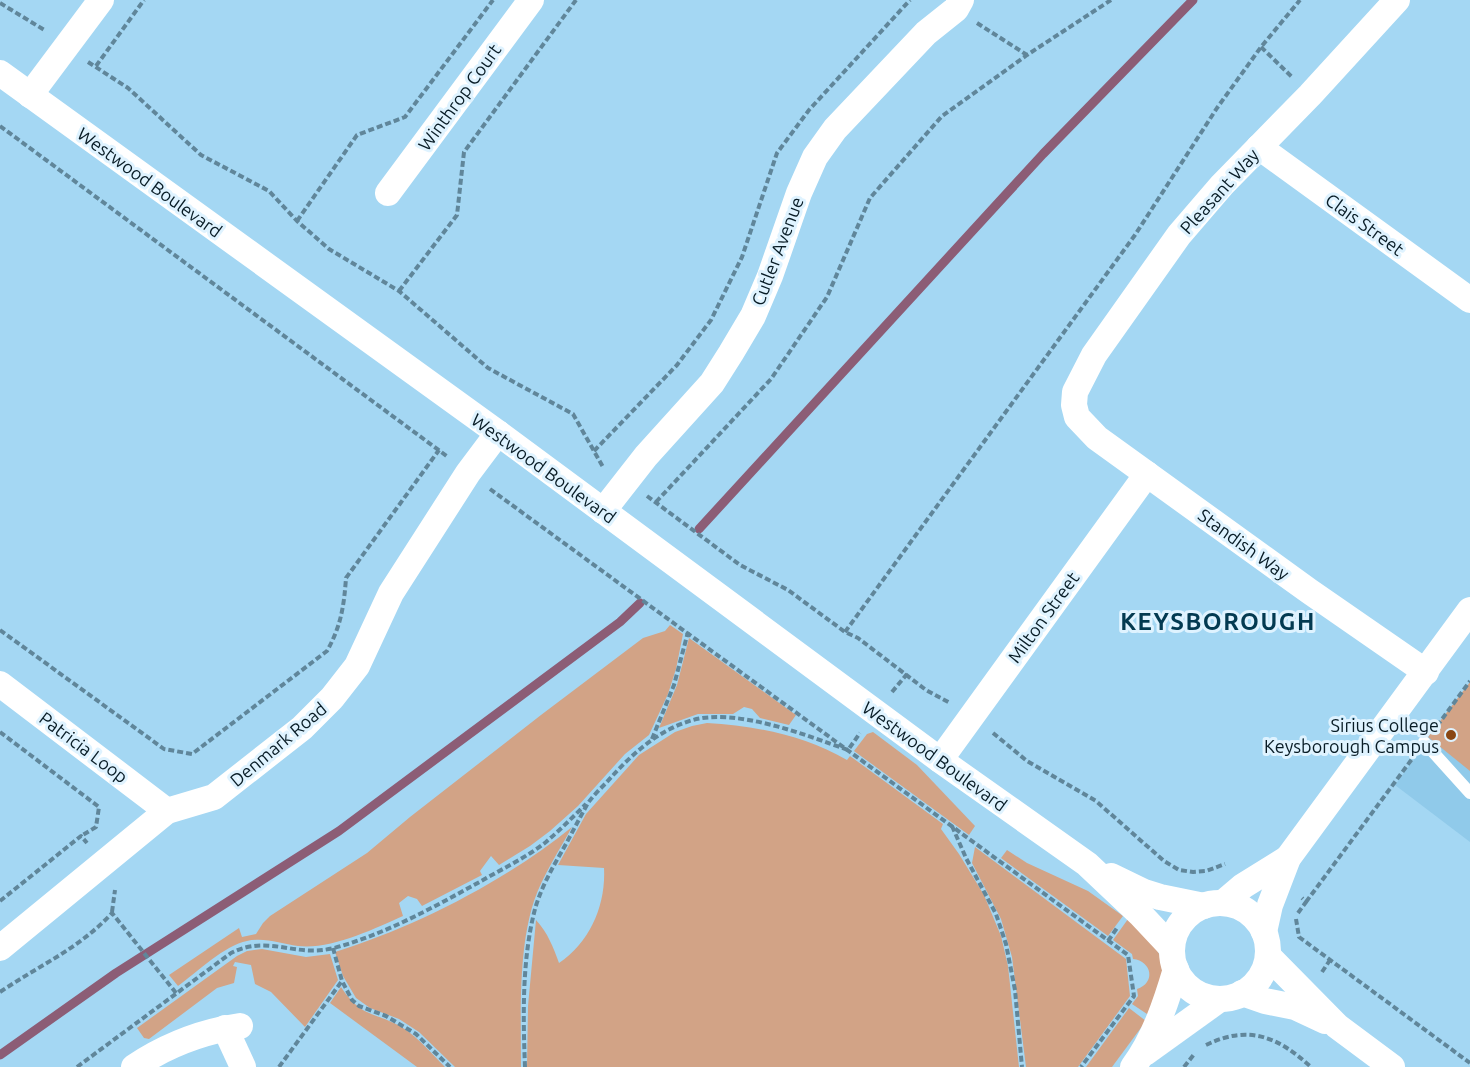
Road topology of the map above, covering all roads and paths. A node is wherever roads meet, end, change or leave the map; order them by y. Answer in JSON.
{"nodes":[{"id":1,"x":101,"y":0,"type":"edge"},
{"id":2,"x":144,"y":0,"type":"edge"},
{"id":3,"x":493,"y":0,"type":"edge"},
{"id":4,"x":531,"y":0,"type":"edge"},
{"id":5,"x":576,"y":0,"type":"edge"},
{"id":6,"x":910,"y":0,"type":"edge"},
{"id":7,"x":1111,"y":0,"type":"edge"},
{"id":8,"x":1300,"y":0,"type":"edge"},
{"id":9,"x":1397,"y":0,"type":"edge"},
{"id":10,"x":0,"y":3,"type":"edge"},
{"id":11,"x":958,"y":4,"type":"edge"},
{"id":12,"x":1261,"y":47,"type":"junction"},
{"id":13,"x":65,"y":48,"type":"junction"},
{"id":14,"x":1027,"y":55,"type":"junction"},
{"id":15,"x":96,"y":66,"type":"junction"},
{"id":16,"x":0,"y":73,"type":"edge"},
{"id":17,"x":30,"y":95,"type":"junction"},
{"id":18,"x":1310,"y":95,"type":"junction"},
{"id":19,"x":0,"y":126,"type":"edge"},
{"id":20,"x":1259,"y":147,"type":"junction"},
{"id":21,"x":388,"y":193,"type":"dead end"},
{"id":22,"x":297,"y":221,"type":"junction"},
{"id":23,"x":399,"y":291,"type":"junction"},
{"id":24,"x":1470,"y":300,"type":"edge"},
{"id":25,"x":1074,"y":405,"type":"joint"},
{"id":26,"x":498,"y":433,"type":"junction"},
{"id":27,"x":439,"y":450,"type":"junction"},
{"id":28,"x":594,"y":452,"type":"junction"},
{"id":29,"x":468,"y":472,"type":"junction"},
{"id":30,"x":1147,"y":474,"type":"junction"},
{"id":31,"x":625,"y":482,"type":"junction"},
{"id":32,"x":656,"y":502,"type":"dead end"},
{"id":33,"x":603,"y":511,"type":"junction"},
{"id":34,"x":1470,"y":610,"type":"edge"},
{"id":35,"x":0,"y":630,"type":"edge"},
{"id":36,"x":688,"y":632,"type":"junction"},
{"id":37,"x":845,"y":632,"type":"dead end"},
{"id":38,"x":1426,"y":672,"type":"junction"},
{"id":39,"x":1470,"y":681,"type":"edge"},
{"id":40,"x":0,"y":684,"type":"edge"},
{"id":41,"x":0,"y":732,"type":"edge"},
{"id":42,"x":652,"y":740,"type":"junction"},
{"id":43,"x":1424,"y":742,"type":"junction"},
{"id":44,"x":848,"y":750,"type":"junction"},
{"id":45,"x":940,"y":760,"type":"junction"},
{"id":46,"x":1470,"y":793,"type":"edge"},
{"id":47,"x":590,"y":801,"type":"junction"},
{"id":48,"x":167,"y":811,"type":"junction"},
{"id":49,"x":952,"y":826,"type":"junction"},
{"id":50,"x":81,"y":836,"type":"junction"},
{"id":51,"x":104,"y":863,"type":"junction"},
{"id":52,"x":1087,"y":864,"type":"junction"},
{"id":53,"x":1284,"y":870,"type":"junction"},
{"id":54,"x":0,"y":901,"type":"edge"},
{"id":55,"x":1306,"y":902,"type":"junction"},
{"id":56,"x":1213,"y":904,"type":"junction"},
{"id":57,"x":1266,"y":944,"type":"junction"},
{"id":58,"x":0,"y":948,"type":"edge"},
{"id":59,"x":333,"y":948,"type":"junction"},
{"id":60,"x":1174,"y":958,"type":"junction"},
{"id":61,"x":342,"y":981,"type":"junction"},
{"id":62,"x":0,"y":992,"type":"edge"},
{"id":63,"x":176,"y":993,"type":"junction"},
{"id":64,"x":1231,"y":996,"type":"junction"},
{"id":65,"x":1337,"y":1026,"type":"junction"},
{"id":66,"x":1136,"y":1062,"type":"edge"},
{"id":67,"x":1470,"y":1063,"type":"edge"},
{"id":68,"x":77,"y":1067,"type":"edge"},
{"id":69,"x":134,"y":1067,"type":"edge"},
{"id":70,"x":243,"y":1067,"type":"edge"},
{"id":71,"x":279,"y":1067,"type":"edge"},
{"id":72,"x":450,"y":1067,"type":"edge"},
{"id":73,"x":525,"y":1067,"type":"edge"},
{"id":74,"x":1022,"y":1067,"type":"edge"},
{"id":75,"x":1081,"y":1067,"type":"edge"},
{"id":76,"x":1184,"y":1067,"type":"edge"},
{"id":77,"x":1311,"y":1067,"type":"edge"},
{"id":78,"x":1392,"y":1067,"type":"edge"}],
"edges":[{"from":1,"to":13,"type":"street"},
{"from":2,"to":15,"type":"path"},
{"from":3,"to":22,"type":"path"},
{"from":4,"to":21,"type":"street","name":"Winthrop Court"},
{"from":5,"to":23,"type":"path"},
{"from":6,"to":28,"type":"path"},
{"from":7,"to":14,"type":"path"},
{"from":8,"to":12,"type":"path"},
{"from":9,"to":18,"type":"street","name":"Pleasant Way"},
{"from":10,"to":13,"type":"path"},
{"from":11,"to":14,"type":"path"},
{"from":11,"to":31,"type":"street","name":"Cutler Avenue"},
{"from":12,"to":18,"type":"path"},
{"from":12,"to":37,"type":"path"},
{"from":13,"to":15,"type":"path"},
{"from":13,"to":17,"type":"street"},
{"from":14,"to":32,"type":"path"},
{"from":15,"to":22,"type":"path"},
{"from":16,"to":17,"type":"street","name":"Westwood Boulevard"},
{"from":17,"to":26,"type":"street","name":"Westwood Boulevard"},
{"from":18,"to":20,"type":"street","name":"Pleasant Way"},
{"from":19,"to":27,"type":"path"},
{"from":20,"to":24,"type":"street","name":"Clais Street"},
{"from":20,"to":25,"type":"street","name":"Pleasant Way"},
{"from":22,"to":23,"type":"path"},
{"from":23,"to":28,"type":"path"},
{"from":25,"to":30,"type":"street","name":"Standish Way"},
{"from":26,"to":29,"type":"street","name":"Denmark Road"},
{"from":26,"to":33,"type":"street","name":"Westwood Boulevard"},
{"from":27,"to":29,"type":"path"},
{"from":27,"to":35,"type":"path"},
{"from":28,"to":31,"type":"path"},
{"from":29,"to":36,"type":"path"},
{"from":29,"to":48,"type":"street","name":"Denmark Road"},
{"from":30,"to":38,"type":"street","name":"Standish Way"},
{"from":30,"to":45,"type":"street","name":"Milton Street"},
{"from":31,"to":33,"type":"street","name":"Cutler Avenue"},
{"from":33,"to":45,"type":"street","name":"Westwood Boulevard"},
{"from":34,"to":38,"type":"street"},
{"from":36,"to":42,"type":"path"},
{"from":36,"to":44,"type":"path"},
{"from":38,"to":53,"type":"street"},
{"from":39,"to":43,"type":"path"},
{"from":40,"to":48,"type":"street","name":"Patricia Loop"},
{"from":41,"to":50,"type":"path"},
{"from":42,"to":44,"type":"path"},
{"from":42,"to":47,"type":"path"},
{"from":43,"to":46,"type":"lane"},
{"from":43,"to":55,"type":"path"},
{"from":44,"to":49,"type":"path"},
{"from":45,"to":52,"type":"street","name":"Westwood Boulevard"},
{"from":47,"to":59,"type":"path"},
{"from":47,"to":73,"type":"path"},
{"from":48,"to":51,"type":"street","name":"Denmark Road"},
{"from":49,"to":74,"type":"path"},
{"from":49,"to":75,"type":"path"},
{"from":50,"to":51,"type":"path"},
{"from":50,"to":54,"type":"path"},
{"from":51,"to":58,"type":"street","name":"Denmark Road"},
{"from":52,"to":56,"type":"street","name":"Westwood Boulevard"},
{"from":52,"to":60,"type":"street","name":"Westwood Boulevard"},
{"from":53,"to":55,"type":"path"},
{"from":53,"to":56,"type":"street"},
{"from":53,"to":57,"type":"street"},
{"from":55,"to":67,"type":"path"},
{"from":56,"to":57,"type":"street"},
{"from":56,"to":60,"type":"street"},
{"from":57,"to":64,"type":"street"},
{"from":57,"to":65,"type":"street"},
{"from":59,"to":61,"type":"path"},
{"from":59,"to":63,"type":"path"},
{"from":60,"to":64,"type":"street"},
{"from":60,"to":66,"type":"street"},
{"from":61,"to":71,"type":"path"},
{"from":61,"to":72,"type":"path"},
{"from":62,"to":63,"type":"path"},
{"from":63,"to":68,"type":"path"},
{"from":64,"to":65,"type":"street"},
{"from":64,"to":66,"type":"street"},
{"from":65,"to":78,"type":"street"},
{"from":69,"to":70,"type":"street"},
{"from":76,"to":77,"type":"path"}]}
